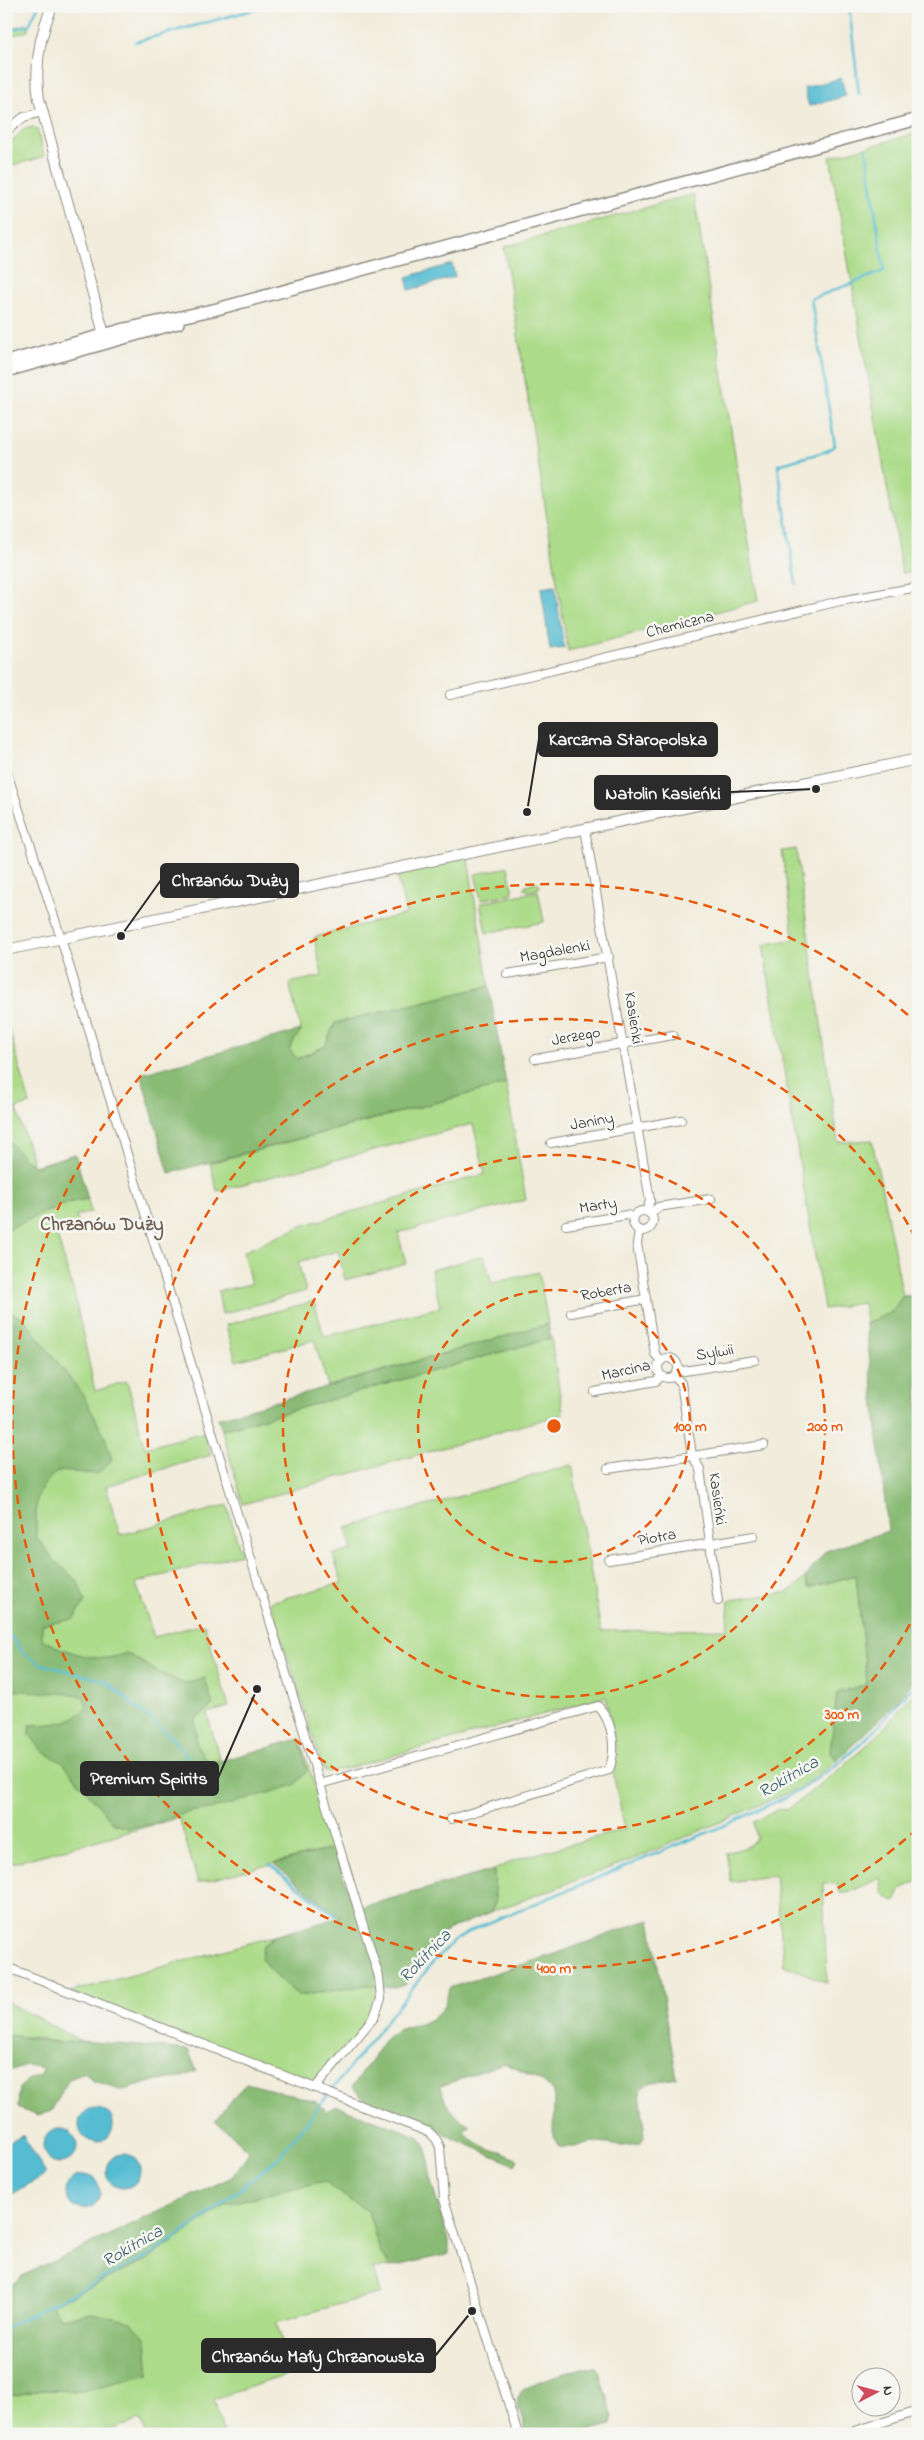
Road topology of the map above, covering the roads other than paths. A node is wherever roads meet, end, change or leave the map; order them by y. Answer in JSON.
{"nodes":[{"id":1,"x":52,"y":6,"type":"edge"},
{"id":2,"x":42,"y":112,"type":"junction"},
{"id":3,"x":918,"y":119,"type":"edge"},
{"id":4,"x":6,"y":131,"type":"edge"},
{"id":5,"x":105,"y":340,"type":"junction"},
{"id":6,"x":6,"y":362,"type":"edge"},
{"id":7,"x":6,"y":371,"type":"edge"},
{"id":8,"x":918,"y":587,"type":"edge"},
{"id":9,"x":450,"y":695,"type":"dead end"},
{"id":10,"x":918,"y":759,"type":"edge"},
{"id":11,"x":6,"y":770,"type":"edge"},
{"id":12,"x":585,"y":829,"type":"junction"},
{"id":13,"x":61,"y":938,"type":"junction"},
{"id":14,"x":6,"y":950,"type":"edge"},
{"id":15,"x":608,"y":957,"type":"junction"},
{"id":16,"x":507,"y":974,"type":"dead end"},
{"id":17,"x":673,"y":1035,"type":"dead end"},
{"id":18,"x":623,"y":1043,"type":"junction"},
{"id":19,"x":535,"y":1059,"type":"dead end"},
{"id":20,"x":681,"y":1120,"type":"dead end"},
{"id":21,"x":638,"y":1128,"type":"junction"},
{"id":22,"x":551,"y":1143,"type":"dead end"},
{"id":23,"x":710,"y":1199,"type":"dead end"},
{"id":24,"x":649,"y":1213,"type":"junction"},
{"id":25,"x":634,"y":1218,"type":"junction"},
{"id":26,"x":566,"y":1225,"type":"dead end"},
{"id":27,"x":639,"y":1230,"type":"junction"},
{"id":28,"x":646,"y":1299,"type":"junction"},
{"id":29,"x":570,"y":1313,"type":"dead end"},
{"id":30,"x":755,"y":1360,"type":"dead end"},
{"id":31,"x":661,"y":1362,"type":"junction"},
{"id":32,"x":677,"y":1373,"type":"junction"},
{"id":33,"x":662,"y":1376,"type":"junction"},
{"id":34,"x":595,"y":1392,"type":"dead end"},
{"id":35,"x":764,"y":1445,"type":"dead end"},
{"id":36,"x":692,"y":1455,"type":"junction"},
{"id":37,"x":608,"y":1469,"type":"dead end"},
{"id":38,"x":754,"y":1536,"type":"dead end"},
{"id":39,"x":710,"y":1543,"type":"junction"},
{"id":40,"x":609,"y":1560,"type":"dead end"},
{"id":41,"x":718,"y":1601,"type":"dead end"},
{"id":42,"x":320,"y":1784,"type":"junction"},
{"id":43,"x":451,"y":1819,"type":"dead end"},
{"id":44,"x":6,"y":1966,"type":"edge"},
{"id":45,"x":315,"y":2088,"type":"junction"},
{"id":46,"x":918,"y":2411,"type":"edge"},
{"id":47,"x":518,"y":2434,"type":"edge"},
{"id":48,"x":846,"y":2434,"type":"edge"}],
"edges":[{"from":1,"to":2,"type":"street"},
{"from":2,"to":4,"type":"street"},
{"from":2,"to":5,"type":"street"},
{"from":3,"to":5,"type":"main road"},
{"from":5,"to":6,"type":"main road"},
{"from":5,"to":7,"type":"main road"},
{"from":8,"to":9,"type":"street","name":"Chemiczna"},
{"from":10,"to":12,"type":"street"},
{"from":11,"to":13,"type":"street"},
{"from":12,"to":13,"type":"street"},
{"from":12,"to":15,"type":"street","name":"Kasieńki"},
{"from":13,"to":14,"type":"street"},
{"from":13,"to":42,"type":"street"},
{"from":15,"to":16,"type":"street","name":"Magdalenki"},
{"from":15,"to":18,"type":"street","name":"Kasieńki"},
{"from":17,"to":18,"type":"street","name":"Jerzego"},
{"from":18,"to":19,"type":"street","name":"Jerzego"},
{"from":18,"to":21,"type":"street","name":"Kasieńki"},
{"from":20,"to":21,"type":"street","name":"Janiny"},
{"from":21,"to":22,"type":"street","name":"Janiny"},
{"from":21,"to":24,"type":"street","name":"Kasieńki"},
{"from":23,"to":24,"type":"street"},
{"from":24,"to":25,"type":"street"},
{"from":24,"to":27,"type":"street"},
{"from":25,"to":26,"type":"street","name":"Marty"},
{"from":25,"to":27,"type":"street"},
{"from":27,"to":28,"type":"street"},
{"from":28,"to":29,"type":"street","name":"Roberta"},
{"from":28,"to":31,"type":"street"},
{"from":30,"to":32,"type":"street","name":"Sylwii"},
{"from":31,"to":32,"type":"street"},
{"from":31,"to":33,"type":"street"},
{"from":32,"to":33,"type":"street"},
{"from":32,"to":36,"type":"street","name":"Kasieńki"},
{"from":33,"to":34,"type":"street","name":"Marcina"},
{"from":35,"to":36,"type":"street"},
{"from":36,"to":37,"type":"street"},
{"from":36,"to":39,"type":"street","name":"Kasieńki"},
{"from":38,"to":39,"type":"street","name":"Piotra"},
{"from":39,"to":40,"type":"street","name":"Piotra"},
{"from":39,"to":41,"type":"street","name":"Kasieńki"},
{"from":42,"to":43,"type":"street"},
{"from":42,"to":45,"type":"street"},
{"from":44,"to":45,"type":"street"},
{"from":45,"to":47,"type":"street"},
{"from":46,"to":48,"type":"street"}]}
